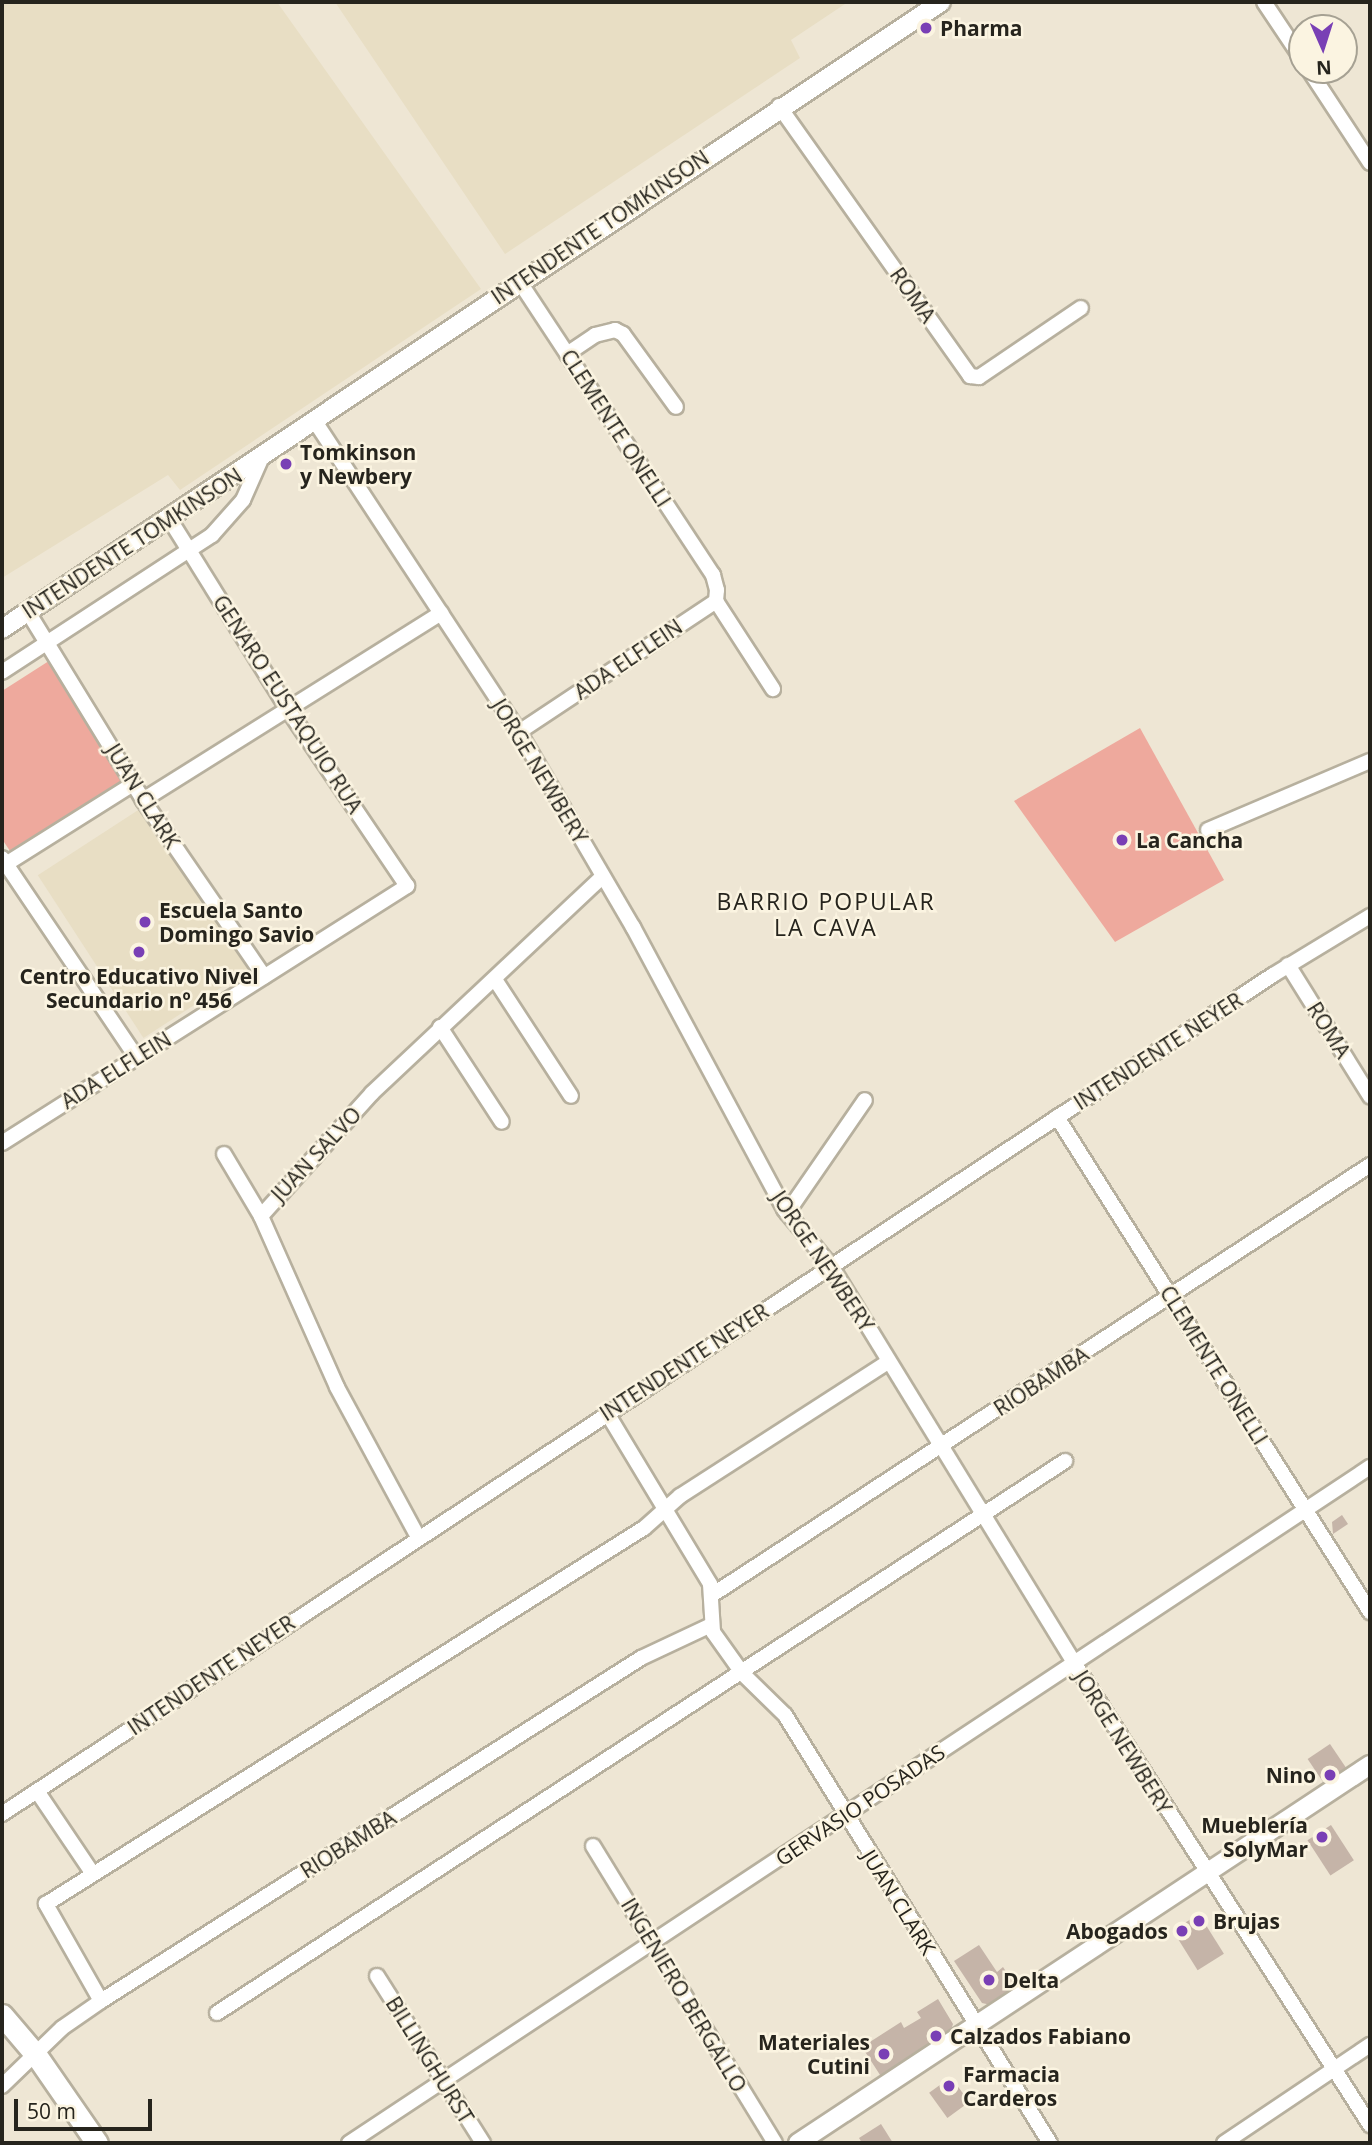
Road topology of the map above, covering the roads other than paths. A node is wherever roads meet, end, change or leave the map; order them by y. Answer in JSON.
{"nodes":[{"id":1,"x":941,"y":2,"type":"edge"},
{"id":2,"x":1264,"y":2,"type":"edge"},
{"id":3,"x":1288,"y":39,"type":"edge"},
{"id":4,"x":1318,"y":84,"type":"edge"},
{"id":5,"x":779,"y":106,"type":"junction"},
{"id":6,"x":1370,"y":163,"type":"edge"},
{"id":7,"x":519,"y":281,"type":"junction"},
{"id":8,"x":1081,"y":308,"type":"dead end"},
{"id":9,"x":567,"y":354,"type":"junction"},
{"id":10,"x":676,"y":407,"type":"dead end"},
{"id":11,"x":316,"y":423,"type":"junction"},
{"id":12,"x":262,"y":457,"type":"junction"},
{"id":13,"x":170,"y":520,"type":"junction"},
{"id":14,"x":188,"y":551,"type":"junction"},
{"id":15,"x":716,"y":601,"type":"junction"},
{"id":16,"x":28,"y":612,"type":"junction"},
{"id":17,"x":440,"y":613,"type":"junction"},
{"id":18,"x":2,"y":629,"type":"edge"},
{"id":19,"x":50,"y":642,"type":"junction"},
{"id":20,"x":2,"y":672,"type":"edge"},
{"id":21,"x":773,"y":689,"type":"dead end"},
{"id":22,"x":289,"y":711,"type":"junction"},
{"id":23,"x":519,"y":732,"type":"junction"},
{"id":24,"x":1370,"y":761,"type":"edge"},
{"id":25,"x":133,"y":784,"type":"junction"},
{"id":26,"x":143,"y":800,"type":"junction"},
{"id":27,"x":1208,"y":830,"type":"dead end"},
{"id":28,"x":4,"y":861,"type":"edge"},
{"id":29,"x":603,"y":877,"type":"junction"},
{"id":30,"x":407,"y":886,"type":"joint"},
{"id":31,"x":1370,"y":916,"type":"edge"},
{"id":32,"x":1288,"y":965,"type":"junction"},
{"id":33,"x":264,"y":976,"type":"junction"},
{"id":34,"x":496,"y":981,"type":"junction"},
{"id":35,"x":440,"y":1027,"type":"junction"},
{"id":36,"x":136,"y":1057,"type":"junction"},
{"id":37,"x":1370,"y":1096,"type":"edge"},
{"id":38,"x":571,"y":1097,"type":"dead end"},
{"id":39,"x":865,"y":1100,"type":"dead end"},
{"id":40,"x":1057,"y":1117,"type":"junction"},
{"id":41,"x":502,"y":1122,"type":"dead end"},
{"id":42,"x":2,"y":1143,"type":"edge"},
{"id":43,"x":224,"y":1154,"type":"dead end"},
{"id":44,"x":1370,"y":1165,"type":"edge"},
{"id":45,"x":788,"y":1213,"type":"junction"},
{"id":46,"x":261,"y":1216,"type":"junction"},
{"id":47,"x":831,"y":1266,"type":"junction"},
{"id":48,"x":1171,"y":1296,"type":"junction"},
{"id":49,"x":888,"y":1362,"type":"junction"},
{"id":50,"x":607,"y":1413,"type":"junction"},
{"id":51,"x":940,"y":1447,"type":"junction"},
{"id":52,"x":1065,"y":1461,"type":"dead end"},
{"id":53,"x":1370,"y":1467,"type":"edge"},
{"id":54,"x":664,"y":1510,"type":"junction"},
{"id":55,"x":1304,"y":1510,"type":"junction"},
{"id":56,"x":982,"y":1514,"type":"junction"},
{"id":57,"x":418,"y":1537,"type":"junction"},
{"id":58,"x":712,"y":1595,"type":"junction"},
{"id":59,"x":1370,"y":1612,"type":"edge"},
{"id":60,"x":711,"y":1625,"type":"junction"},
{"id":61,"x":1074,"y":1663,"type":"junction"},
{"id":62,"x":743,"y":1674,"type":"junction"},
{"id":63,"x":1370,"y":1765,"type":"edge"},
{"id":64,"x":37,"y":1791,"type":"junction"},
{"id":65,"x":2,"y":1814,"type":"edge"},
{"id":66,"x":845,"y":1815,"type":"junction"},
{"id":67,"x":593,"y":1846,"type":"dead end"},
{"id":68,"x":1207,"y":1873,"type":"junction"},
{"id":69,"x":93,"y":1874,"type":"junction"},
{"id":70,"x":653,"y":1942,"type":"junction"},
{"id":71,"x":377,"y":1976,"type":"dead end"},
{"id":72,"x":101,"y":2001,"type":"junction"},
{"id":73,"x":217,"y":2013,"type":"dead end"},
{"id":74,"x":2,"y":2015,"type":"edge"},
{"id":75,"x":975,"y":2025,"type":"junction"},
{"id":76,"x":1370,"y":2045,"type":"edge"},
{"id":77,"x":36,"y":2055,"type":"junction"},
{"id":78,"x":1335,"y":2069,"type":"junction"},
{"id":79,"x":445,"y":2080,"type":"junction"},
{"id":80,"x":2,"y":2086,"type":"edge"},
{"id":81,"x":1370,"y":2125,"type":"edge"},
{"id":82,"x":97,"y":2143,"type":"edge"},
{"id":83,"x":349,"y":2143,"type":"edge"},
{"id":84,"x":483,"y":2143,"type":"edge"},
{"id":85,"x":775,"y":2143,"type":"edge"},
{"id":86,"x":798,"y":2143,"type":"edge"},
{"id":87,"x":1050,"y":2143,"type":"edge"},
{"id":88,"x":1224,"y":2143,"type":"edge"}],
"edges":[{"from":1,"to":5,"type":"street","name":"INTENDENTE TOMKINSON"},
{"from":2,"to":3,"type":"street"},
{"from":4,"to":6,"type":"street"},
{"from":5,"to":7,"type":"street","name":"INTENDENTE TOMKINSON"},
{"from":5,"to":8,"type":"street","name":"ROMA"},
{"from":7,"to":9,"type":"street","name":"CLEMENTE ONELLI"},
{"from":7,"to":11,"type":"street","name":"INTENDENTE TOMKINSON"},
{"from":9,"to":10,"type":"street"},
{"from":9,"to":15,"type":"street","name":"CLEMENTE ONELLI"},
{"from":11,"to":12,"type":"street","name":"INTENDENTE TOMKINSON"},
{"from":11,"to":17,"type":"street","name":"JORGE NEWBERY"},
{"from":12,"to":13,"type":"street","name":"INTENDENTE TOMKINSON"},
{"from":12,"to":14,"type":"street","name":"INTENDENTE TOMKINSON"},
{"from":13,"to":14,"type":"street","name":"GENARO EUSTAQUIO RUA"},
{"from":13,"to":16,"type":"street","name":"INTENDENTE TOMKINSON"},
{"from":14,"to":19,"type":"street","name":"INTENDENTE TOMKINSON"},
{"from":14,"to":22,"type":"street","name":"GENARO EUSTAQUIO RUA"},
{"from":15,"to":21,"type":"street"},
{"from":15,"to":23,"type":"street","name":"ADA ELFLEIN"},
{"from":16,"to":18,"type":"street","name":"INTENDENTE TOMKINSON"},
{"from":16,"to":19,"type":"street","name":"JUAN CLARK"},
{"from":17,"to":22,"type":"street"},
{"from":17,"to":23,"type":"street","name":"JORGE NEWBERY"},
{"from":19,"to":20,"type":"street","name":"INTENDENTE TOMKINSON"},
{"from":19,"to":25,"type":"street","name":"JUAN CLARK"},
{"from":22,"to":26,"type":"street"},
{"from":22,"to":30,"type":"street","name":"GENARO EUSTAQUIO RUA"},
{"from":23,"to":29,"type":"street","name":"JORGE NEWBERY"},
{"from":24,"to":27,"type":"street"},
{"from":25,"to":26,"type":"street","name":"JUAN CLARK"},
{"from":25,"to":28,"type":"street"},
{"from":26,"to":33,"type":"street","name":"JUAN CLARK"},
{"from":28,"to":36,"type":"street"},
{"from":29,"to":34,"type":"street","name":"JUAN SALVO"},
{"from":29,"to":45,"type":"street","name":"JORGE NEWBERY"},
{"from":30,"to":33,"type":"street","name":"ADA ELFLEIN"},
{"from":31,"to":32,"type":"street","name":"INTENDENTE NEYER"},
{"from":32,"to":37,"type":"street","name":"ROMA"},
{"from":32,"to":40,"type":"street","name":"INTENDENTE NEYER"},
{"from":33,"to":36,"type":"street","name":"ADA ELFLEIN"},
{"from":34,"to":35,"type":"street","name":"JUAN SALVO"},
{"from":34,"to":38,"type":"street"},
{"from":35,"to":41,"type":"street"},
{"from":35,"to":46,"type":"street","name":"JUAN SALVO"},
{"from":36,"to":42,"type":"street","name":"ADA ELFLEIN"},
{"from":39,"to":45,"type":"street"},
{"from":40,"to":47,"type":"street","name":"INTENDENTE NEYER"},
{"from":40,"to":48,"type":"street","name":"CLEMENTE ONELLI"},
{"from":43,"to":46,"type":"street"},
{"from":44,"to":48,"type":"street","name":"RIOBAMBA"},
{"from":45,"to":47,"type":"street","name":"JORGE NEWBERY"},
{"from":46,"to":57,"type":"street","name":"JUAN SALVO"},
{"from":47,"to":49,"type":"street","name":"JORGE NEWBERY"},
{"from":47,"to":50,"type":"street","name":"INTENDENTE NEYER"},
{"from":48,"to":51,"type":"street","name":"RIOBAMBA"},
{"from":48,"to":55,"type":"street","name":"CLEMENTE ONELLI"},
{"from":49,"to":51,"type":"street","name":"JORGE NEWBERY"},
{"from":49,"to":54,"type":"street"},
{"from":50,"to":54,"type":"street"},
{"from":50,"to":57,"type":"street","name":"INTENDENTE NEYER"},
{"from":51,"to":56,"type":"street","name":"JORGE NEWBERY"},
{"from":51,"to":58,"type":"street","name":"RIOBAMBA"},
{"from":52,"to":56,"type":"street"},
{"from":53,"to":55,"type":"street","name":"GERVASIO POSADAS"},
{"from":54,"to":58,"type":"street"},
{"from":54,"to":69,"type":"street"},
{"from":55,"to":59,"type":"street","name":"CLEMENTE ONELLI"},
{"from":55,"to":61,"type":"street","name":"GERVASIO POSADAS"},
{"from":56,"to":61,"type":"street","name":"JORGE NEWBERY"},
{"from":56,"to":62,"type":"street"},
{"from":57,"to":64,"type":"street","name":"INTENDENTE NEYER"},
{"from":58,"to":60,"type":"street"},
{"from":60,"to":62,"type":"street","name":"JUAN CLARK"},
{"from":60,"to":72,"type":"street","name":"RIOBAMBA"},
{"from":61,"to":66,"type":"street","name":"GERVASIO POSADAS"},
{"from":61,"to":68,"type":"street","name":"JORGE NEWBERY"},
{"from":62,"to":66,"type":"street","name":"JUAN CLARK"},
{"from":62,"to":73,"type":"street"},
{"from":63,"to":68,"type":"street"},
{"from":64,"to":65,"type":"street","name":"INTENDENTE NEYER"},
{"from":64,"to":69,"type":"street"},
{"from":66,"to":70,"type":"street","name":"GERVASIO POSADAS"},
{"from":66,"to":75,"type":"street","name":"JUAN CLARK"},
{"from":67,"to":70,"type":"street","name":"INGENIERO BERGALLO"},
{"from":68,"to":75,"type":"street"},
{"from":68,"to":78,"type":"street","name":"JORGE NEWBERY"},
{"from":69,"to":72,"type":"street"},
{"from":70,"to":79,"type":"street","name":"GERVASIO POSADAS"},
{"from":70,"to":85,"type":"street","name":"INGENIERO BERGALLO"},
{"from":71,"to":79,"type":"street","name":"BILLINGHURST"},
{"from":72,"to":77,"type":"street","name":"RIOBAMBA"},
{"from":74,"to":77,"type":"main road"},
{"from":75,"to":86,"type":"street"},
{"from":75,"to":87,"type":"street","name":"JUAN CLARK"},
{"from":76,"to":78,"type":"street"},
{"from":77,"to":80,"type":"street","name":"RIOBAMBA"},
{"from":77,"to":82,"type":"main road"},
{"from":78,"to":81,"type":"street","name":"JORGE NEWBERY"},
{"from":78,"to":88,"type":"street"},
{"from":79,"to":83,"type":"street","name":"GERVASIO POSADAS"},
{"from":79,"to":84,"type":"street","name":"BILLINGHURST"}]}
